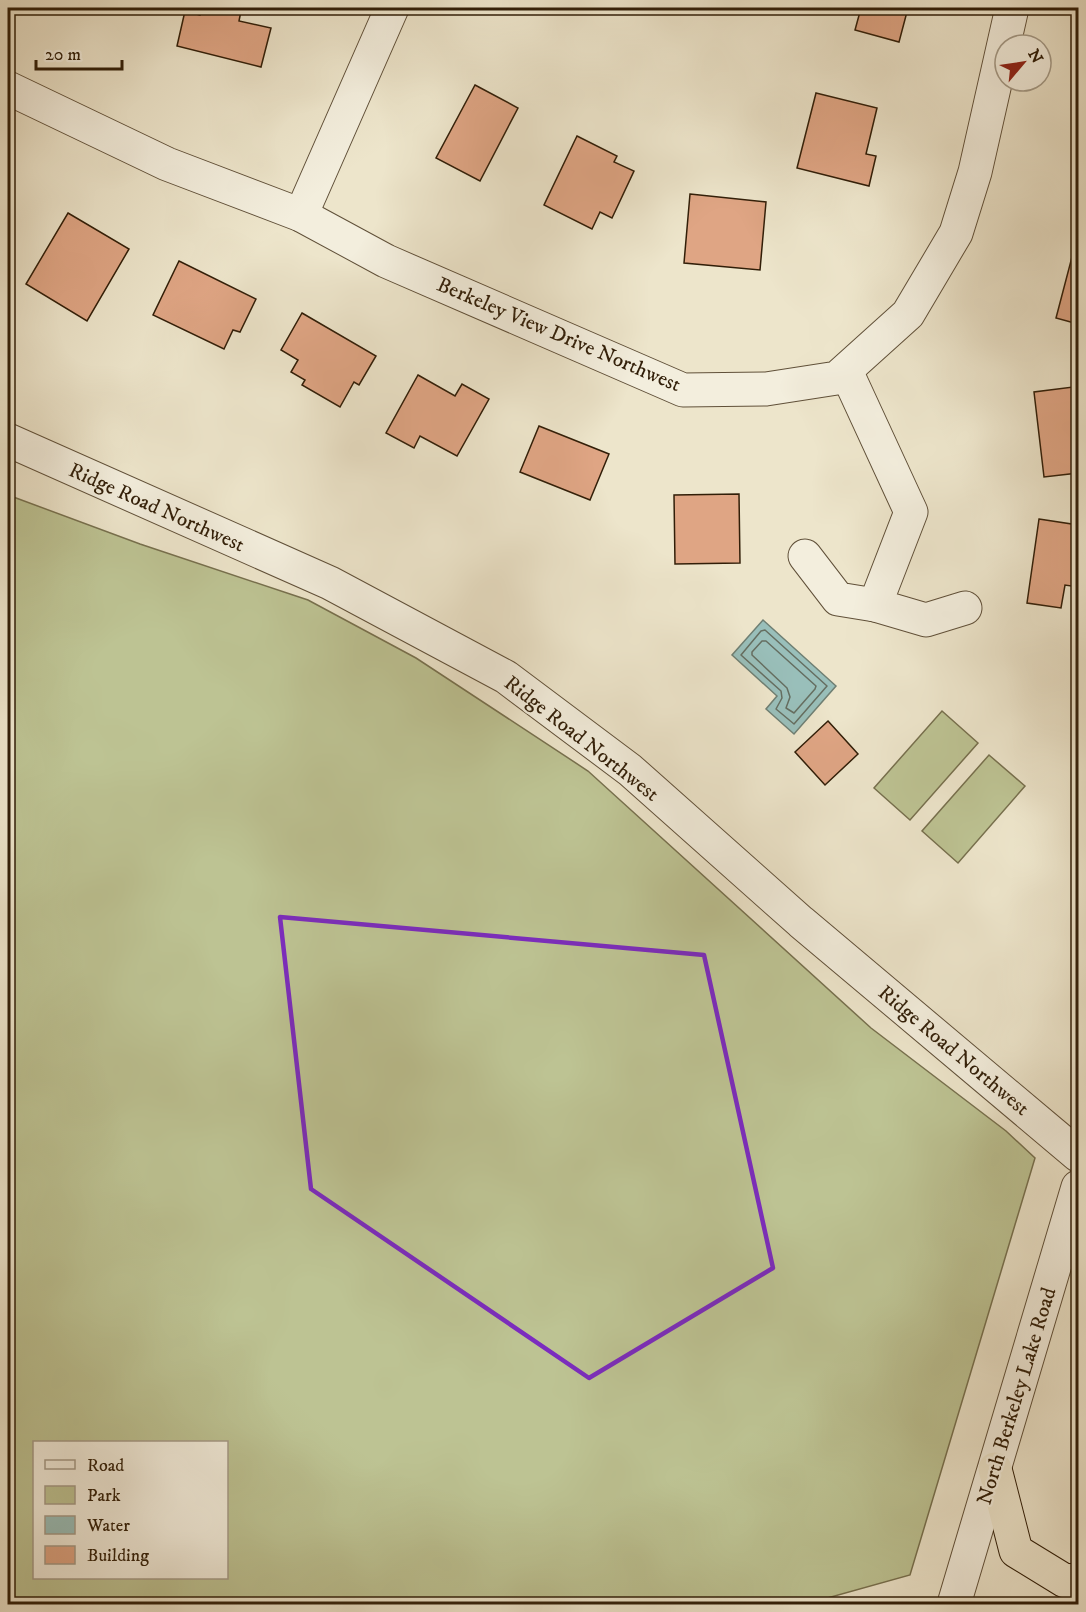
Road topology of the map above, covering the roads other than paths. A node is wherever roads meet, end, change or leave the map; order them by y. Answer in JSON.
{"nodes":[{"id":1,"x":392,"y":8,"type":"edge"},
{"id":2,"x":1012,"y":8,"type":"edge"},
{"id":3,"x":8,"y":88,"type":"edge"},
{"id":4,"x":302,"y":215,"type":"junction"},
{"id":5,"x":846,"y":371,"type":"junction"},
{"id":6,"x":8,"y":440,"type":"edge"},
{"id":7,"x":805,"y":556,"type":"dead end"},
{"id":8,"x":874,"y":605,"type":"junction"},
{"id":9,"x":965,"y":608,"type":"dead end"},
{"id":10,"x":1078,"y":1155,"type":"edge"},
{"id":11,"x":1078,"y":1187,"type":"edge"},
{"id":12,"x":1066,"y":1276,"type":"edge"},
{"id":13,"x":995,"y":1469,"type":"junction"},
{"id":14,"x":1078,"y":1580,"type":"edge"},
{"id":15,"x":954,"y":1605,"type":"edge"}],
"edges":[{"from":1,"to":4,"type":"street"},
{"from":2,"to":5,"type":"street","name":"Berkeley View Drive Northwest"},
{"from":3,"to":4,"type":"street","name":"Berkeley View Drive Northwest"},
{"from":4,"to":5,"type":"street","name":"Berkeley View Drive Northwest"},
{"from":5,"to":8,"type":"street"},
{"from":6,"to":10,"type":"street","name":"Ridge Road Northwest"},
{"from":7,"to":8,"type":"street"},
{"from":8,"to":9,"type":"street"},
{"from":11,"to":12,"type":"street","name":"North Berkeley Lake Road"},
{"from":12,"to":13,"type":"street","name":"North Berkeley Lake Road"},
{"from":13,"to":14,"type":"highway"},
{"from":13,"to":15,"type":"street","name":"North Berkeley Lake Road"}]}
